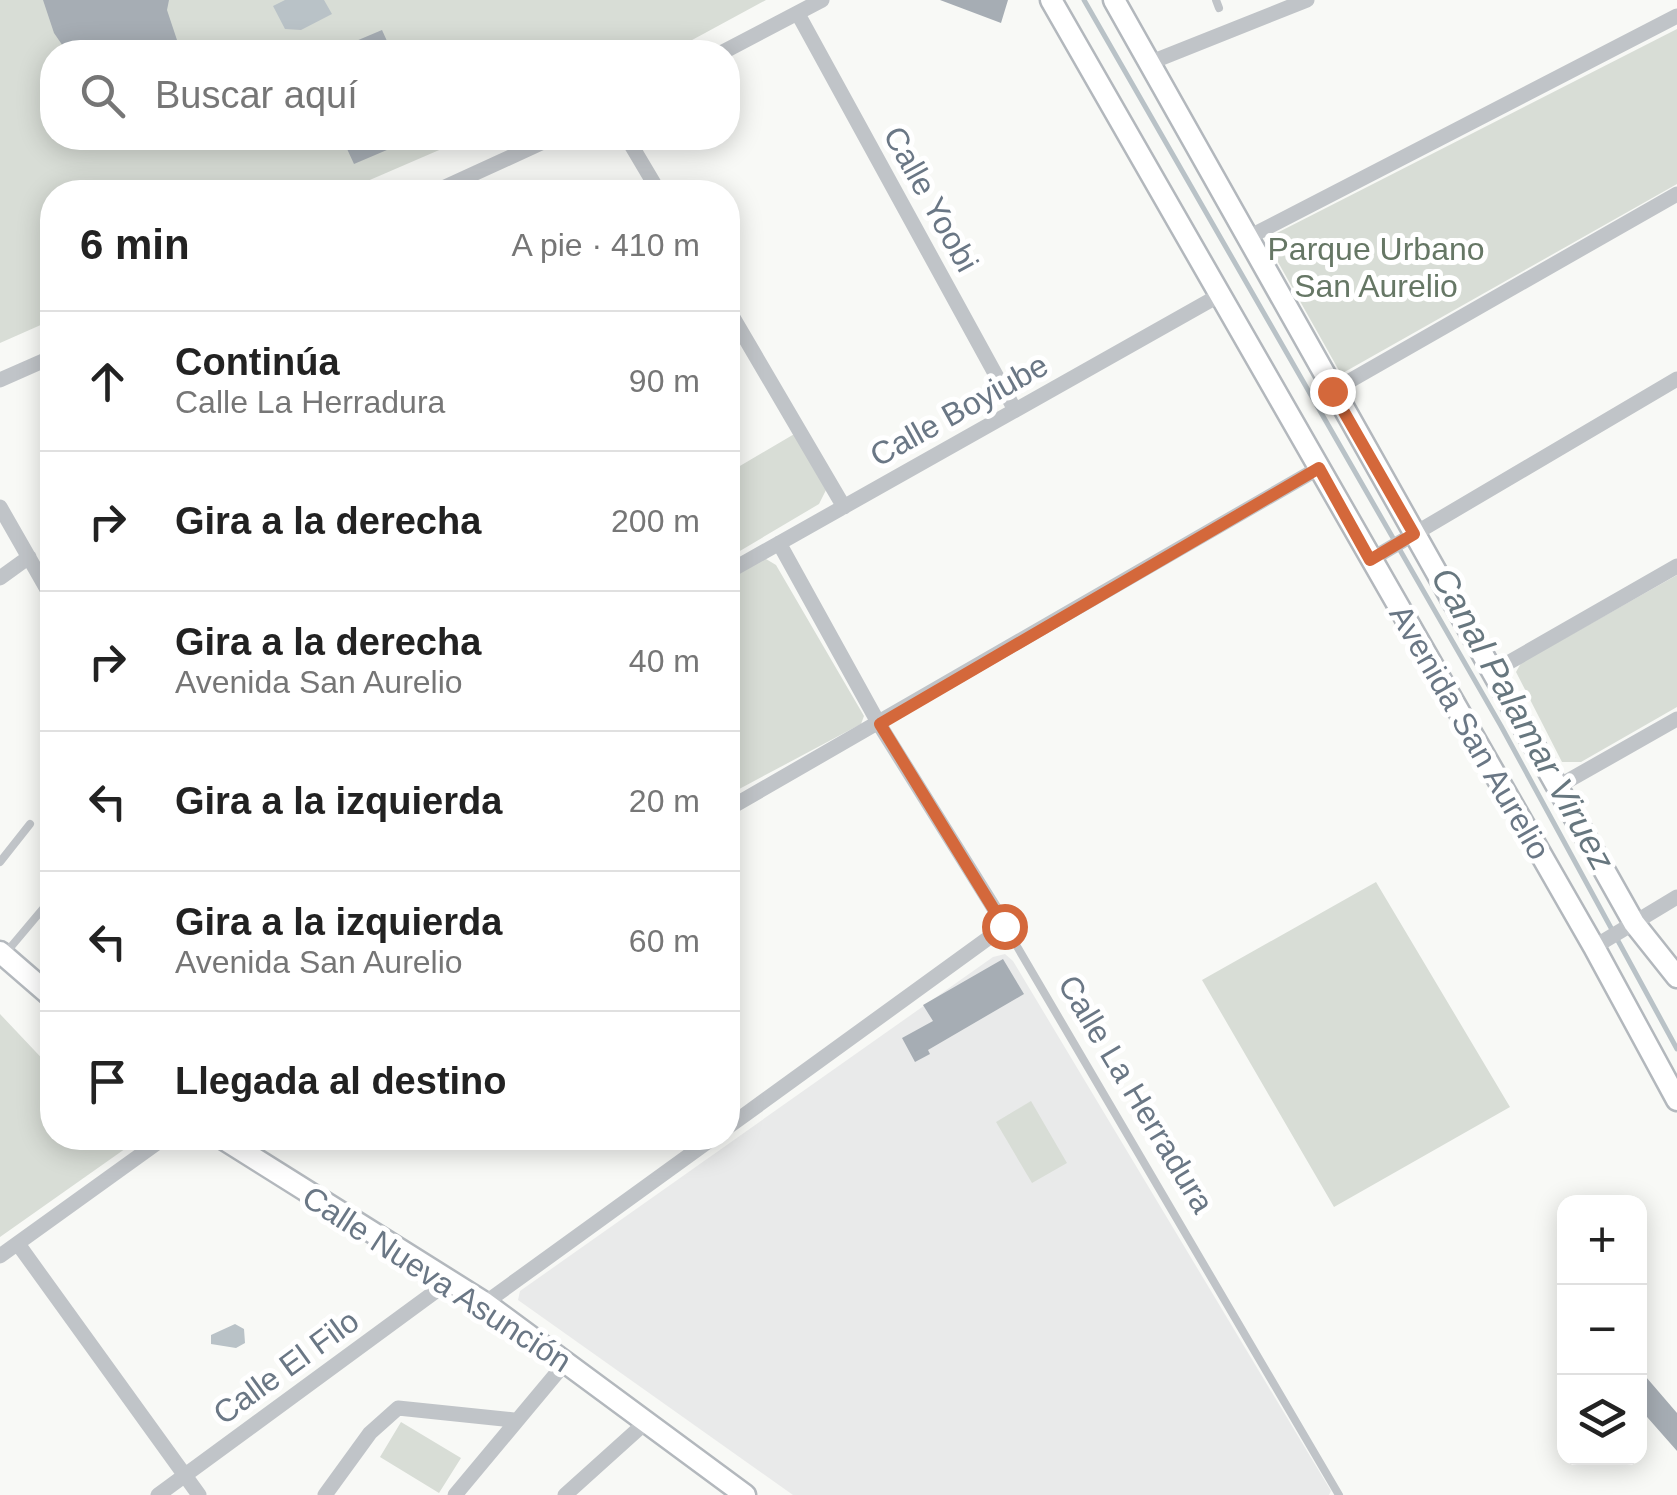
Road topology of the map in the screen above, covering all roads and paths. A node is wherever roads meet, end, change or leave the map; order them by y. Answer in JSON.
{"nodes":[{"id":1,"x":822,"y":0,"type":"edge"},
{"id":2,"x":1051,"y":0,"type":"edge"},
{"id":3,"x":1114,"y":0,"type":"edge"},
{"id":4,"x":1307,"y":0,"type":"edge"},
{"id":5,"x":798,"y":14,"type":"junction"},
{"id":6,"x":1677,"y":16,"type":"edge"},
{"id":7,"x":740,"y":43,"type":"edge"},
{"id":8,"x":1149,"y":63,"type":"junction"},
{"id":9,"x":529,"y":150,"type":"edge"},
{"id":10,"x":634,"y":150,"type":"edge"},
{"id":11,"x":473,"y":180,"type":"edge"},
{"id":12,"x":652,"y":180,"type":"edge"},
{"id":13,"x":1677,"y":194,"type":"edge"},
{"id":14,"x":1249,"y":237,"type":"junction"},
{"id":15,"x":1218,"y":296,"type":"junction"},
{"id":16,"x":740,"y":329,"type":"edge"},
{"id":17,"x":40,"y":362,"type":"edge"},
{"id":18,"x":1677,"y":379,"type":"edge"},
{"id":19,"x":0,"y":380,"type":"edge"},
{"id":20,"x":1332,"y":391,"type":"junction"},
{"id":21,"x":1015,"y":410,"type":"junction"},
{"id":22,"x":1319,"y":468,"type":"junction"},
{"id":23,"x":0,"y":506,"type":"edge"},
{"id":24,"x":844,"y":507,"type":"junction"},
{"id":25,"x":1410,"y":537,"type":"junction"},
{"id":26,"x":779,"y":543,"type":"junction"},
{"id":27,"x":29,"y":557,"type":"junction"},
{"id":28,"x":1374,"y":557,"type":"junction"},
{"id":29,"x":740,"y":565,"type":"edge"},
{"id":30,"x":1677,"y":566,"type":"edge"},
{"id":31,"x":40,"y":577,"type":"edge"},
{"id":32,"x":0,"y":578,"type":"edge"},
{"id":33,"x":1492,"y":672,"type":"junction"},
{"id":34,"x":1677,"y":719,"type":"edge"},
{"id":35,"x":880,"y":724,"type":"junction"},
{"id":36,"x":1557,"y":787,"type":"junction"},
{"id":37,"x":740,"y":803,"type":"edge"},
{"id":38,"x":30,"y":824,"type":"dead end"},
{"id":39,"x":0,"y":862,"type":"edge"},
{"id":40,"x":1677,"y":897,"type":"edge"},
{"id":41,"x":40,"y":909,"type":"edge"},
{"id":42,"x":1004,"y":926,"type":"junction"},
{"id":43,"x":1630,"y":926,"type":"junction"},
{"id":44,"x":1598,"y":944,"type":"junction"},
{"id":45,"x":2,"y":954,"type":"edge"},
{"id":46,"x":1677,"y":977,"type":"edge"},
{"id":47,"x":40,"y":987,"type":"edge"},
{"id":48,"x":1677,"y":1100,"type":"edge"},
{"id":49,"x":740,"y":1118,"type":"edge"},
{"id":50,"x":147,"y":1150,"type":"edge"},
{"id":51,"x":241,"y":1150,"type":"edge"},
{"id":52,"x":696,"y":1150,"type":"edge"},
{"id":53,"x":18,"y":1244,"type":"junction"},
{"id":54,"x":0,"y":1256,"type":"edge"},
{"id":55,"x":447,"y":1283,"type":"junction"},
{"id":56,"x":485,"y":1303,"type":"junction"},
{"id":57,"x":566,"y":1362,"type":"junction"},
{"id":58,"x":514,"y":1420,"type":"junction"},
{"id":59,"x":645,"y":1423,"type":"junction"},
{"id":60,"x":184,"y":1475,"type":"junction"},
{"id":61,"x":158,"y":1495,"type":"edge"},
{"id":62,"x":199,"y":1495,"type":"edge"},
{"id":63,"x":325,"y":1495,"type":"edge"},
{"id":64,"x":455,"y":1495,"type":"edge"},
{"id":65,"x":566,"y":1495,"type":"edge"},
{"id":66,"x":745,"y":1495,"type":"edge"},
{"id":67,"x":1339,"y":1495,"type":"edge"}],
"edges":[{"from":1,"to":5,"type":"street"},
{"from":2,"to":15,"type":"main road","name":"Avenida San Aurelio"},
{"from":3,"to":8,"type":"main road","name":"Avenida San Aurelio"},
{"from":4,"to":8,"type":"street"},
{"from":5,"to":7,"type":"street"},
{"from":5,"to":21,"type":"street","name":"Calle Yoobi"},
{"from":6,"to":14,"type":"street"},
{"from":8,"to":14,"type":"main road","name":"Avenida San Aurelio"},
{"from":9,"to":11,"type":"street"},
{"from":10,"to":12,"type":"street"},
{"from":13,"to":20,"type":"street"},
{"from":14,"to":20,"type":"main road","name":"Avenida San Aurelio"},
{"from":15,"to":21,"type":"street","name":"Calle Boyiube"},
{"from":15,"to":22,"type":"main road","name":"Avenida San Aurelio"},
{"from":16,"to":24,"type":"street"},
{"from":17,"to":19,"type":"street"},
{"from":18,"to":25,"type":"street"},
{"from":20,"to":25,"type":"main road","name":"Avenida San Aurelio"},
{"from":21,"to":24,"type":"street","name":"Calle Boyiube"},
{"from":22,"to":28,"type":"main road","name":"Avenida San Aurelio"},
{"from":22,"to":35,"type":"street"},
{"from":23,"to":27,"type":"street"},
{"from":24,"to":26,"type":"street","name":"Calle Boyiube"},
{"from":25,"to":28,"type":"street"},
{"from":25,"to":33,"type":"main road","name":"Avenida San Aurelio"},
{"from":26,"to":29,"type":"street","name":"Calle Boyiube"},
{"from":26,"to":35,"type":"street","name":"Calle La Herradura"},
{"from":27,"to":31,"type":"street"},
{"from":27,"to":32,"type":"street"},
{"from":28,"to":44,"type":"main road","name":"Avenida San Aurelio"},
{"from":30,"to":33,"type":"street"},
{"from":33,"to":36,"type":"main road","name":"Avenida San Aurelio"},
{"from":34,"to":36,"type":"street"},
{"from":35,"to":37,"type":"street"},
{"from":35,"to":42,"type":"street","name":"Calle La Herradura"},
{"from":36,"to":43,"type":"main road","name":"Avenida San Aurelio"},
{"from":38,"to":39,"type":"lane"},
{"from":40,"to":43,"type":"street"},
{"from":41,"to":45,"type":"lane"},
{"from":42,"to":49,"type":"street"},
{"from":42,"to":67,"type":"lane","name":"Calle La Herradura"},
{"from":43,"to":44,"type":"street"},
{"from":43,"to":46,"type":"main road","name":"Avenida San Aurelio"},
{"from":44,"to":48,"type":"main road","name":"Avenida San Aurelio"},
{"from":45,"to":47,"type":"main road"},
{"from":50,"to":53,"type":"street"},
{"from":51,"to":55,"type":"main road","name":"Calle Nueva Asunción"},
{"from":52,"to":56,"type":"street"},
{"from":53,"to":54,"type":"street"},
{"from":53,"to":60,"type":"street"},
{"from":55,"to":56,"type":"main road","name":"Calle Nueva Asunción"},
{"from":55,"to":60,"type":"street","name":"Calle El Filo"},
{"from":56,"to":57,"type":"main road","name":"Calle Nueva Asunción"},
{"from":57,"to":58,"type":"street"},
{"from":57,"to":59,"type":"main road","name":"Calle Nueva Asunción"},
{"from":58,"to":63,"type":"street"},
{"from":58,"to":64,"type":"street"},
{"from":59,"to":65,"type":"street"},
{"from":59,"to":66,"type":"main road","name":"Calle Nueva Asunción"},
{"from":60,"to":61,"type":"street","name":"Calle El Filo"},
{"from":60,"to":62,"type":"street"}]}
